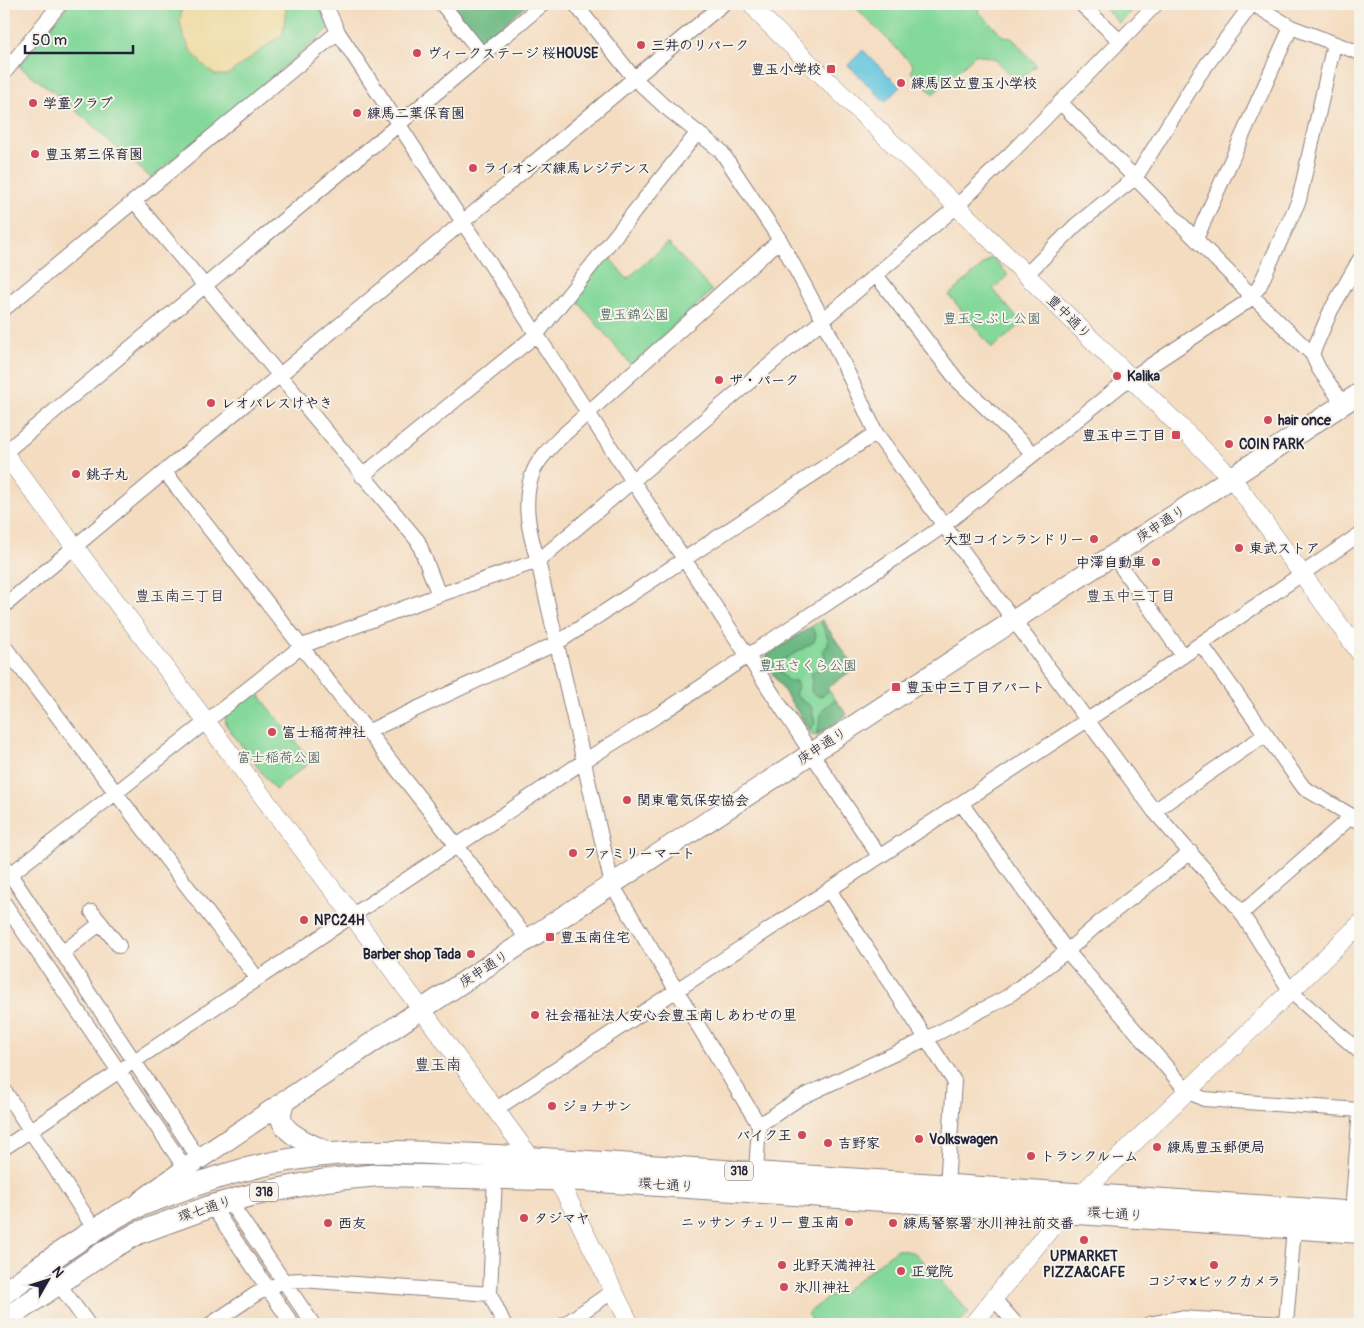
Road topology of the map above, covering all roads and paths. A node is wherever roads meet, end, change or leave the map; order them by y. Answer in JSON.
{"nodes":[{"id":1,"x":60,"y":4,"type":"edge"},
{"id":2,"x":325,"y":4,"type":"edge"},
{"id":3,"x":442,"y":4,"type":"edge"},
{"id":4,"x":543,"y":4,"type":"edge"},
{"id":5,"x":575,"y":4,"type":"edge"},
{"id":6,"x":723,"y":4,"type":"edge"},
{"id":7,"x":752,"y":4,"type":"edge"},
{"id":8,"x":1082,"y":4,"type":"edge"},
{"id":9,"x":1156,"y":4,"type":"edge"},
{"id":10,"x":1253,"y":4,"type":"edge"},
{"id":11,"x":1291,"y":27,"type":"junction"},
{"id":12,"x":338,"y":32,"type":"junction"},
{"id":13,"x":1120,"y":41,"type":"junction"},
{"id":14,"x":1334,"y":44,"type":"junction"},
{"id":15,"x":1360,"y":53,"type":"edge"},
{"id":16,"x":482,"y":54,"type":"junction"},
{"id":17,"x":4,"y":73,"type":"edge"},
{"id":18,"x":634,"y":78,"type":"junction"},
{"id":19,"x":1060,"y":102,"type":"junction"},
{"id":20,"x":399,"y":124,"type":"junction"},
{"id":21,"x":698,"y":132,"type":"junction"},
{"id":22,"x":1136,"y":178,"type":"junction"},
{"id":23,"x":134,"y":201,"type":"junction"},
{"id":24,"x":956,"y":207,"type":"junction"},
{"id":25,"x":462,"y":220,"type":"junction"},
{"id":26,"x":1196,"y":239,"type":"junction"},
{"id":27,"x":780,"y":240,"type":"junction"},
{"id":28,"x":1360,"y":259,"type":"edge"},
{"id":29,"x":876,"y":275,"type":"junction"},
{"id":30,"x":1026,"y":275,"type":"junction"},
{"id":31,"x":205,"y":285,"type":"junction"},
{"id":32,"x":1252,"y":296,"type":"junction"},
{"id":33,"x":4,"y":309,"type":"edge"},
{"id":34,"x":822,"y":318,"type":"junction"},
{"id":35,"x":537,"y":334,"type":"junction"},
{"id":36,"x":1312,"y":354,"type":"junction"},
{"id":37,"x":279,"y":374,"type":"junction"},
{"id":38,"x":1132,"y":379,"type":"junction"},
{"id":39,"x":1360,"y":393,"type":"edge"},
{"id":40,"x":1344,"y":404,"type":"junction"},
{"id":41,"x":589,"y":413,"type":"junction"},
{"id":42,"x":876,"y":433,"type":"junction"},
{"id":43,"x":4,"y":453,"type":"edge"},
{"id":44,"x":1034,"y":454,"type":"junction"},
{"id":45,"x":165,"y":472,"type":"junction"},
{"id":46,"x":362,"y":476,"type":"junction"},
{"id":47,"x":1231,"y":478,"type":"junction"},
{"id":48,"x":633,"y":480,"type":"junction"},
{"id":49,"x":943,"y":526,"type":"junction"},
{"id":50,"x":1360,"y":534,"type":"edge"},
{"id":51,"x":74,"y":547,"type":"junction"},
{"id":52,"x":1113,"y":555,"type":"junction"},
{"id":53,"x":684,"y":558,"type":"junction"},
{"id":54,"x":538,"y":561,"type":"junction"},
{"id":55,"x":1303,"y":574,"type":"junction"},
{"id":56,"x":439,"y":595,"type":"junction"},
{"id":57,"x":4,"y":606,"type":"edge"},
{"id":58,"x":1012,"y":620,"type":"junction"},
{"id":59,"x":557,"y":642,"type":"junction"},
{"id":60,"x":1201,"y":644,"type":"junction"},
{"id":61,"x":4,"y":646,"type":"edge"},
{"id":62,"x":302,"y":646,"type":"junction"},
{"id":63,"x":1360,"y":652,"type":"edge"},
{"id":64,"x":748,"y":656,"type":"junction"},
{"id":65,"x":1183,"y":656,"type":"junction"},
{"id":66,"x":1087,"y":720,"type":"junction"},
{"id":67,"x":207,"y":721,"type":"junction"},
{"id":68,"x":367,"y":732,"type":"junction"},
{"id":69,"x":1265,"y":735,"type":"junction"},
{"id":70,"x":812,"y":753,"type":"junction"},
{"id":71,"x":584,"y":761,"type":"junction"},
{"id":72,"x":117,"y":792,"type":"junction"},
{"id":73,"x":961,"y":803,"type":"junction"},
{"id":74,"x":1154,"y":811,"type":"junction"},
{"id":75,"x":1356,"y":819,"type":"edge"},
{"id":76,"x":457,"y":846,"type":"junction"},
{"id":77,"x":1191,"y":852,"type":"junction"},
{"id":78,"x":880,"y":856,"type":"junction"},
{"id":79,"x":6,"y":872,"type":"edge"},
{"id":80,"x":612,"y":885,"type":"junction"},
{"id":81,"x":829,"y":890,"type":"junction"},
{"id":82,"x":4,"y":903,"type":"edge"},
{"id":83,"x":1242,"y":913,"type":"junction"},
{"id":84,"x":352,"y":915,"type":"junction"},
{"id":85,"x":1360,"y":924,"type":"edge"},
{"id":86,"x":528,"y":940,"type":"junction"},
{"id":87,"x":119,"y":946,"type":"dead end"},
{"id":88,"x":1067,"y":951,"type":"junction"},
{"id":89,"x":62,"y":953,"type":"junction"},
{"id":90,"x":257,"y":978,"type":"junction"},
{"id":91,"x":677,"y":990,"type":"junction"},
{"id":92,"x":1291,"y":992,"type":"junction"},
{"id":93,"x":422,"y":1009,"type":"junction"},
{"id":94,"x":926,"y":1038,"type":"junction"},
{"id":95,"x":1360,"y":1052,"type":"edge"},
{"id":96,"x":134,"y":1061,"type":"junction"},
{"id":97,"x":119,"y":1071,"type":"junction"},
{"id":98,"x":4,"y":1090,"type":"edge"},
{"id":99,"x":1187,"y":1091,"type":"junction"},
{"id":100,"x":285,"y":1100,"type":"junction"},
{"id":101,"x":496,"y":1109,"type":"junction"},
{"id":102,"x":1360,"y":1110,"type":"edge"},
{"id":103,"x":759,"y":1125,"type":"junction"},
{"id":104,"x":30,"y":1130,"type":"junction"},
{"id":105,"x":4,"y":1148,"type":"edge"},
{"id":106,"x":333,"y":1154,"type":"junction"},
{"id":107,"x":531,"y":1158,"type":"junction"},
{"id":108,"x":192,"y":1163,"type":"junction"},
{"id":109,"x":756,"y":1172,"type":"junction"},
{"id":110,"x":495,"y":1176,"type":"junction"},
{"id":111,"x":556,"y":1179,"type":"junction"},
{"id":112,"x":947,"y":1185,"type":"junction"},
{"id":113,"x":1081,"y":1194,"type":"junction"},
{"id":114,"x":220,"y":1204,"type":"junction"},
{"id":115,"x":1066,"y":1211,"type":"junction"},
{"id":116,"x":125,"y":1212,"type":"junction"},
{"id":117,"x":1358,"y":1219,"type":"edge"},
{"id":118,"x":1294,"y":1227,"type":"junction"},
{"id":119,"x":95,"y":1230,"type":"junction"},
{"id":120,"x":284,"y":1281,"type":"junction"},
{"id":121,"x":58,"y":1283,"type":"junction"},
{"id":122,"x":6,"y":1287,"type":"edge"},
{"id":123,"x":268,"y":1289,"type":"junction"},
{"id":124,"x":613,"y":1291,"type":"junction"},
{"id":125,"x":490,"y":1294,"type":"junction"},
{"id":126,"x":994,"y":1299,"type":"junction"},
{"id":127,"x":4,"y":1320,"type":"edge"},
{"id":128,"x":88,"y":1324,"type":"edge"},
{"id":129,"x":211,"y":1324,"type":"edge"},
{"id":130,"x":292,"y":1324,"type":"edge"},
{"id":131,"x":313,"y":1324,"type":"edge"},
{"id":132,"x":504,"y":1324,"type":"edge"},
{"id":133,"x":565,"y":1324,"type":"edge"},
{"id":134,"x":630,"y":1324,"type":"edge"},
{"id":135,"x":973,"y":1324,"type":"edge"},
{"id":136,"x":1016,"y":1324,"type":"edge"},
{"id":137,"x":1156,"y":1324,"type":"edge"},
{"id":138,"x":1286,"y":1324,"type":"edge"}],
"edges":[{"from":1,"to":17,"type":"street"},
{"from":2,"to":12,"type":"street"},
{"from":3,"to":16,"type":"street"},
{"from":4,"to":16,"type":"street"},
{"from":5,"to":18,"type":"street"},
{"from":6,"to":18,"type":"street"},
{"from":7,"to":24,"type":"street","name":"豊中通り"},
{"from":8,"to":13,"type":"street"},
{"from":9,"to":13,"type":"street"},
{"from":10,"to":11,"type":"street"},
{"from":10,"to":22,"type":"street"},
{"from":11,"to":14,"type":"street"},
{"from":11,"to":26,"type":"street"},
{"from":12,"to":20,"type":"street"},
{"from":12,"to":23,"type":"street"},
{"from":13,"to":19,"type":"street"},
{"from":14,"to":15,"type":"street"},
{"from":14,"to":32,"type":"street"},
{"from":16,"to":20,"type":"street"},
{"from":18,"to":21,"type":"street"},
{"from":18,"to":25,"type":"street"},
{"from":19,"to":22,"type":"street"},
{"from":19,"to":24,"type":"street"},
{"from":20,"to":25,"type":"street"},
{"from":20,"to":31,"type":"street"},
{"from":21,"to":27,"type":"street"},
{"from":21,"to":35,"type":"street"},
{"from":22,"to":26,"type":"street"},
{"from":22,"to":30,"type":"street"},
{"from":23,"to":31,"type":"street"},
{"from":23,"to":33,"type":"street"},
{"from":24,"to":29,"type":"street"},
{"from":24,"to":30,"type":"street","name":"豊中通り"},
{"from":25,"to":35,"type":"street"},
{"from":25,"to":37,"type":"street"},
{"from":26,"to":32,"type":"street"},
{"from":27,"to":34,"type":"street"},
{"from":27,"to":41,"type":"street"},
{"from":28,"to":36,"type":"street"},
{"from":29,"to":34,"type":"street"},
{"from":29,"to":44,"type":"street"},
{"from":30,"to":38,"type":"street","name":"豊中通り"},
{"from":31,"to":37,"type":"street"},
{"from":31,"to":43,"type":"street"},
{"from":32,"to":36,"type":"street"},
{"from":32,"to":38,"type":"street"},
{"from":34,"to":42,"type":"street"},
{"from":34,"to":48,"type":"street"},
{"from":35,"to":41,"type":"street"},
{"from":35,"to":46,"type":"street"},
{"from":36,"to":40,"type":"street"},
{"from":37,"to":45,"type":"street"},
{"from":37,"to":46,"type":"street"},
{"from":38,"to":44,"type":"street"},
{"from":38,"to":47,"type":"street","name":"豊中通り"},
{"from":39,"to":40,"type":"main road","name":"庚申通り"},
{"from":40,"to":47,"type":"main road","name":"庚申通り"},
{"from":41,"to":48,"type":"street"},
{"from":41,"to":54,"type":"street"},
{"from":42,"to":49,"type":"street"},
{"from":42,"to":53,"type":"street"},
{"from":43,"to":51,"type":"street"},
{"from":44,"to":49,"type":"street"},
{"from":45,"to":51,"type":"street"},
{"from":45,"to":62,"type":"street"},
{"from":46,"to":56,"type":"street"},
{"from":47,"to":52,"type":"main road","name":"庚申通り"},
{"from":47,"to":55,"type":"street","name":"豊中通り"},
{"from":48,"to":53,"type":"street"},
{"from":48,"to":54,"type":"street"},
{"from":49,"to":58,"type":"street"},
{"from":49,"to":64,"type":"street"},
{"from":50,"to":55,"type":"street"},
{"from":51,"to":57,"type":"street"},
{"from":51,"to":67,"type":"street"},
{"from":52,"to":58,"type":"main road","name":"庚申通り"},
{"from":52,"to":65,"type":"street"},
{"from":53,"to":59,"type":"street"},
{"from":53,"to":64,"type":"street"},
{"from":54,"to":56,"type":"street"},
{"from":54,"to":59,"type":"street"},
{"from":55,"to":60,"type":"street"},
{"from":55,"to":63,"type":"street","name":"豊中通り"},
{"from":56,"to":62,"type":"street"},
{"from":58,"to":66,"type":"street"},
{"from":58,"to":70,"type":"main road","name":"庚申通り"},
{"from":59,"to":68,"type":"street"},
{"from":59,"to":71,"type":"street"},
{"from":60,"to":65,"type":"street"},
{"from":60,"to":69,"type":"street"},
{"from":61,"to":72,"type":"street"},
{"from":62,"to":67,"type":"street"},
{"from":62,"to":68,"type":"street"},
{"from":64,"to":70,"type":"street"},
{"from":64,"to":71,"type":"street"},
{"from":65,"to":66,"type":"street"},
{"from":66,"to":73,"type":"street"},
{"from":66,"to":74,"type":"street"},
{"from":67,"to":72,"type":"street"},
{"from":67,"to":84,"type":"street"},
{"from":68,"to":76,"type":"street"},
{"from":69,"to":74,"type":"street"},
{"from":69,"to":75,"type":"street"},
{"from":70,"to":78,"type":"street"},
{"from":70,"to":80,"type":"main road","name":"庚申通り"},
{"from":71,"to":76,"type":"street"},
{"from":71,"to":80,"type":"street"},
{"from":72,"to":79,"type":"street"},
{"from":72,"to":90,"type":"street"},
{"from":73,"to":78,"type":"street"},
{"from":73,"to":88,"type":"street"},
{"from":74,"to":77,"type":"street"},
{"from":75,"to":83,"type":"street"},
{"from":76,"to":84,"type":"street"},
{"from":76,"to":86,"type":"street"},
{"from":77,"to":83,"type":"street"},
{"from":77,"to":88,"type":"street"},
{"from":78,"to":81,"type":"street"},
{"from":79,"to":89,"type":"street"},
{"from":80,"to":86,"type":"main road","name":"庚申通り"},
{"from":80,"to":91,"type":"street"},
{"from":81,"to":91,"type":"street"},
{"from":81,"to":94,"type":"street"},
{"from":82,"to":97,"type":"street"},
{"from":83,"to":92,"type":"street"},
{"from":84,"to":90,"type":"street"},
{"from":84,"to":93,"type":"street"},
{"from":85,"to":92,"type":"street"},
{"from":86,"to":93,"type":"main road","name":"庚申通り"},
{"from":87,"to":89,"type":"street"},
{"from":88,"to":94,"type":"street"},
{"from":88,"to":99,"type":"street"},
{"from":89,"to":96,"type":"street"},
{"from":90,"to":96,"type":"street"},
{"from":91,"to":101,"type":"street"},
{"from":91,"to":103,"type":"street"},
{"from":92,"to":95,"type":"street"},
{"from":92,"to":99,"type":"street"},
{"from":93,"to":100,"type":"main road","name":"庚申通り"},
{"from":93,"to":101,"type":"street"},
{"from":94,"to":103,"type":"street"},
{"from":94,"to":112,"type":"street"},
{"from":96,"to":97,"type":"street"},
{"from":96,"to":108,"type":"street"},
{"from":97,"to":104,"type":"street"},
{"from":97,"to":108,"type":"street"},
{"from":98,"to":104,"type":"street"},
{"from":99,"to":102,"type":"street"},
{"from":99,"to":113,"type":"street"},
{"from":100,"to":106,"type":"main road"},
{"from":100,"to":108,"type":"main road","name":"庚申通り"},
{"from":101,"to":107,"type":"street"},
{"from":102,"to":117,"type":"street"},
{"from":103,"to":109,"type":"street"},
{"from":104,"to":105,"type":"street"},
{"from":104,"to":119,"type":"street"},
{"from":106,"to":107,"type":"main road","name":"環七通り","number":"318"},
{"from":106,"to":116,"type":"main road","name":"環七通り","number":"318"},
{"from":107,"to":109,"type":"main road","name":"環七通り","number":"318"},
{"from":107,"to":111,"type":"street"},
{"from":108,"to":116,"type":"main road","name":"庚申通り"},
{"from":109,"to":112,"type":"main road","name":"環七通り","number":"318"},
{"from":110,"to":111,"type":"main road","name":"環七通り","number":"318"},
{"from":110,"to":114,"type":"main road","name":"環七通り","number":"318"},
{"from":110,"to":125,"type":"street"},
{"from":111,"to":115,"type":"main road","name":"環七通り","number":"318"},
{"from":111,"to":124,"type":"street"},
{"from":112,"to":113,"type":"main road","name":"環七通り","number":"318"},
{"from":113,"to":115,"type":"street"},
{"from":113,"to":117,"type":"main road","name":"環七通り","number":"318"},
{"from":114,"to":120,"type":"street"},
{"from":114,"to":121,"type":"main road","name":"環七通り","number":"318"},
{"from":114,"to":123,"type":"street"},
{"from":115,"to":118,"type":"main road","name":"環七通り","number":"318"},
{"from":115,"to":126,"type":"street"},
{"from":116,"to":119,"type":"main road","name":"環七通り","number":"318"},
{"from":117,"to":118,"type":"main road","name":"環七通り","number":"318"},
{"from":118,"to":138,"type":"street"},
{"from":119,"to":122,"type":"main road","name":"環七通り","number":"318"},
{"from":120,"to":123,"type":"street"},
{"from":120,"to":125,"type":"street"},
{"from":120,"to":131,"type":"street"},
{"from":121,"to":127,"type":"main road","name":"環七通り","number":"318"},
{"from":121,"to":128,"type":"street"},
{"from":123,"to":129,"type":"street"},
{"from":123,"to":130,"type":"street"},
{"from":124,"to":133,"type":"street"},
{"from":124,"to":134,"type":"street"},
{"from":125,"to":132,"type":"street"},
{"from":126,"to":135,"type":"street"},
{"from":126,"to":136,"type":"street"},
{"from":137,"to":138,"type":"street"}]}
